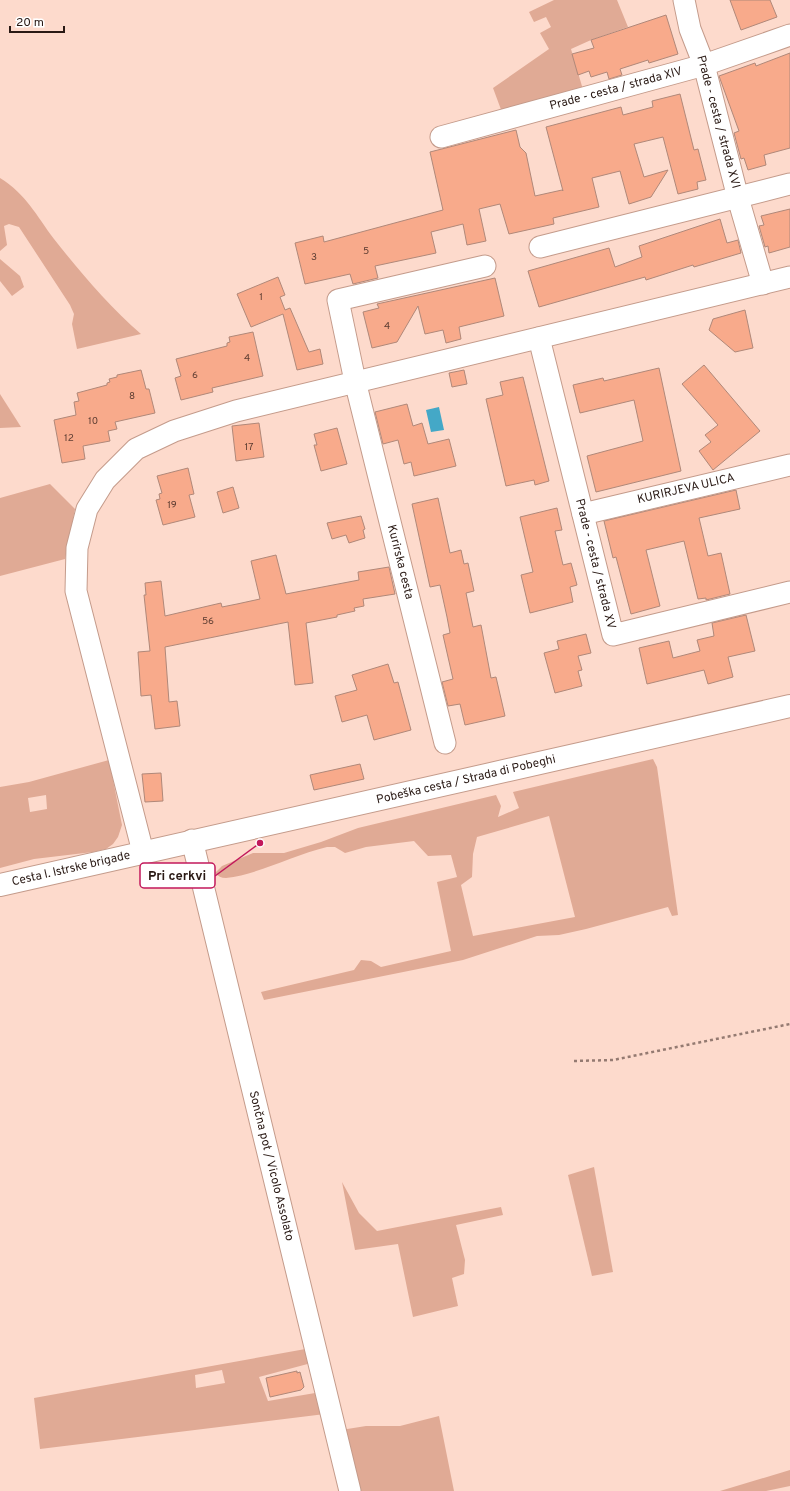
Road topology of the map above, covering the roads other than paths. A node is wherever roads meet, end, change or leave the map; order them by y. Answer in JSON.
{"nodes":[{"id":1,"x":684,"y":0,"type":"edge"},
{"id":2,"x":790,"y":35,"type":"edge"},
{"id":3,"x":704,"y":65,"type":"junction"},
{"id":4,"x":441,"y":137,"type":"dead end"},
{"id":5,"x":790,"y":184,"type":"edge"},
{"id":6,"x":738,"y":198,"type":"junction"},
{"id":7,"x":540,"y":248,"type":"dead end"},
{"id":8,"x":485,"y":266,"type":"dead end"},
{"id":9,"x":790,"y":277,"type":"edge"},
{"id":10,"x":763,"y":284,"type":"junction"},
{"id":11,"x":539,"y":338,"type":"junction"},
{"id":12,"x":355,"y":381,"type":"junction"},
{"id":13,"x":790,"y":465,"type":"edge"},
{"id":14,"x":583,"y":514,"type":"junction"},
{"id":15,"x":790,"y":592,"type":"edge"},
{"id":16,"x":790,"y":706,"type":"edge"},
{"id":17,"x":445,"y":743,"type":"dead end"},
{"id":18,"x":192,"y":840,"type":"junction"},
{"id":19,"x":143,"y":852,"type":"junction"},
{"id":20,"x":0,"y":885,"type":"edge"},
{"id":21,"x":350,"y":1491,"type":"edge"}],
"edges":[{"from":1,"to":3,"type":"street","name":"Prade - cesta / strada XVI"},
{"from":2,"to":3,"type":"street","name":"Prade - cesta / strada XIV"},
{"from":3,"to":4,"type":"street","name":"Prade - cesta / strada XIV"},
{"from":3,"to":6,"type":"street","name":"Prade - cesta / strada XVI"},
{"from":5,"to":6,"type":"street","name":"Prade - cesta / strada XVI"},
{"from":6,"to":7,"type":"street","name":"Prade - cesta / strada XVI"},
{"from":6,"to":10,"type":"street","name":"Prade - cesta / strada XVI"},
{"from":8,"to":12,"type":"street","name":"Kurirska cesta"},
{"from":9,"to":10,"type":"street"},
{"from":10,"to":11,"type":"street"},
{"from":11,"to":12,"type":"street"},
{"from":11,"to":14,"type":"street","name":"Prade - cesta / strada XV"},
{"from":12,"to":17,"type":"street","name":"Kurirska cesta"},
{"from":12,"to":19,"type":"street"},
{"from":13,"to":14,"type":"street","name":"KURIRJEVA ULICA"},
{"from":14,"to":15,"type":"street","name":"Prade - cesta / strada XV"},
{"from":16,"to":18,"type":"street","name":"Pobeška cesta / Strada di Pobeghi"},
{"from":18,"to":19,"type":"street","name":"Pobeška cesta / Strada di Pobeghi"},
{"from":18,"to":21,"type":"street","name":"Sončna pot / Vicolo Assolato"},
{"from":19,"to":20,"type":"street","name":"Cesta I. Istrske brigade"}]}
